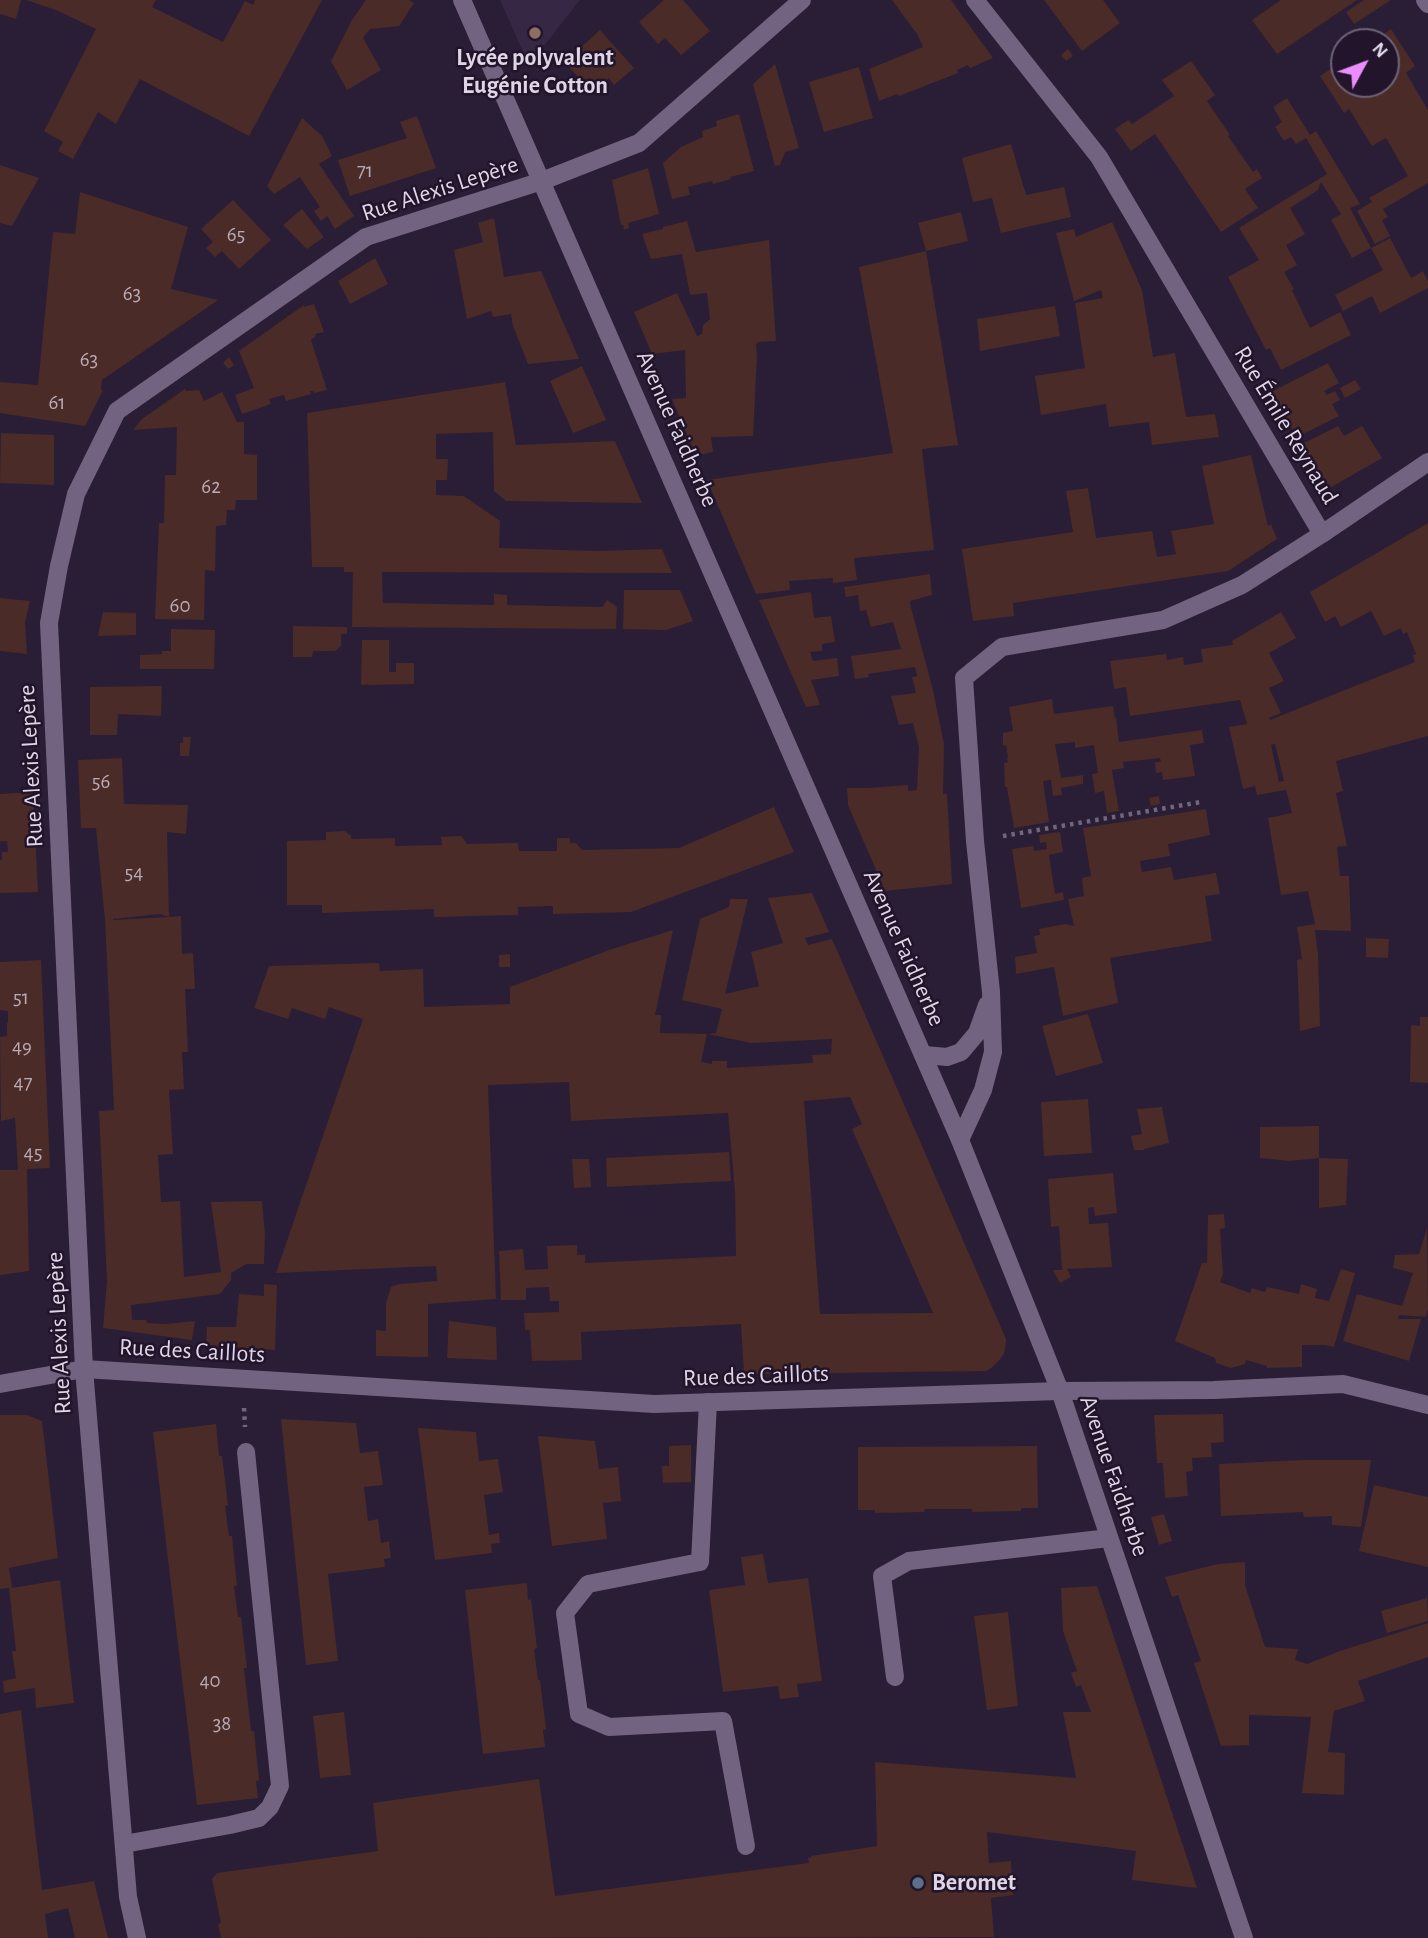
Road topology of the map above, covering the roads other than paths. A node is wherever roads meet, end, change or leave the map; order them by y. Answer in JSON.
{"nodes":[{"id":1,"x":462,"y":0,"type":"edge"},
{"id":2,"x":802,"y":0,"type":"edge"},
{"id":3,"x":975,"y":0,"type":"edge"},
{"id":4,"x":542,"y":181,"type":"junction"},
{"id":5,"x":1428,"y":462,"type":"edge"},
{"id":6,"x":1322,"y":534,"type":"junction"},
{"id":7,"x":991,"y":992,"type":"junction"},
{"id":8,"x":924,"y":1055,"type":"junction"},
{"id":9,"x":960,"y":1139,"type":"junction"},
{"id":10,"x":84,"y":1370,"type":"junction"},
{"id":11,"x":0,"y":1384,"type":"edge"},
{"id":12,"x":1060,"y":1391,"type":"junction"},
{"id":13,"x":708,"y":1402,"type":"junction"},
{"id":14,"x":1428,"y":1405,"type":"edge"},
{"id":15,"x":246,"y":1452,"type":"road end"},
{"id":16,"x":1109,"y":1538,"type":"junction"},
{"id":17,"x":895,"y":1677,"type":"dead end"},
{"id":18,"x":124,"y":1844,"type":"junction"},
{"id":19,"x":746,"y":1846,"type":"dead end"},
{"id":20,"x":137,"y":1938,"type":"edge"},
{"id":21,"x":1244,"y":1938,"type":"edge"}],
"edges":[{"from":1,"to":4,"type":"street","name":"Avenue Faidherbe"},
{"from":2,"to":4,"type":"street","name":"Rue Alexis Lepère"},
{"from":3,"to":6,"type":"street","name":"Rue Émile Reynaud"},
{"from":4,"to":8,"type":"street","name":"Avenue Faidherbe"},
{"from":4,"to":10,"type":"street","name":"Rue Alexis Lepère"},
{"from":5,"to":6,"type":"street"},
{"from":6,"to":7,"type":"street","name":"Rue Émile Reynaud"},
{"from":7,"to":8,"type":"street","name":"Rue Émile Reynaud"},
{"from":7,"to":9,"type":"street","name":"Rue Émile Reynaud"},
{"from":8,"to":9,"type":"street","name":"Avenue Faidherbe"},
{"from":9,"to":12,"type":"street","name":"Avenue Faidherbe"},
{"from":10,"to":11,"type":"street","name":"Rue des Caillots"},
{"from":10,"to":13,"type":"street","name":"Rue des Caillots"},
{"from":10,"to":18,"type":"street","name":"Rue Alexis Lepère"},
{"from":12,"to":13,"type":"street","name":"Rue des Caillots"},
{"from":12,"to":14,"type":"street","name":"Rue des Caillots"},
{"from":12,"to":16,"type":"street","name":"Avenue Faidherbe"},
{"from":13,"to":19,"type":"street"},
{"from":15,"to":18,"type":"street"},
{"from":16,"to":17,"type":"street"},
{"from":16,"to":21,"type":"street","name":"Avenue Faidherbe"},
{"from":18,"to":20,"type":"street","name":"Rue Alexis Lepère"}]}
